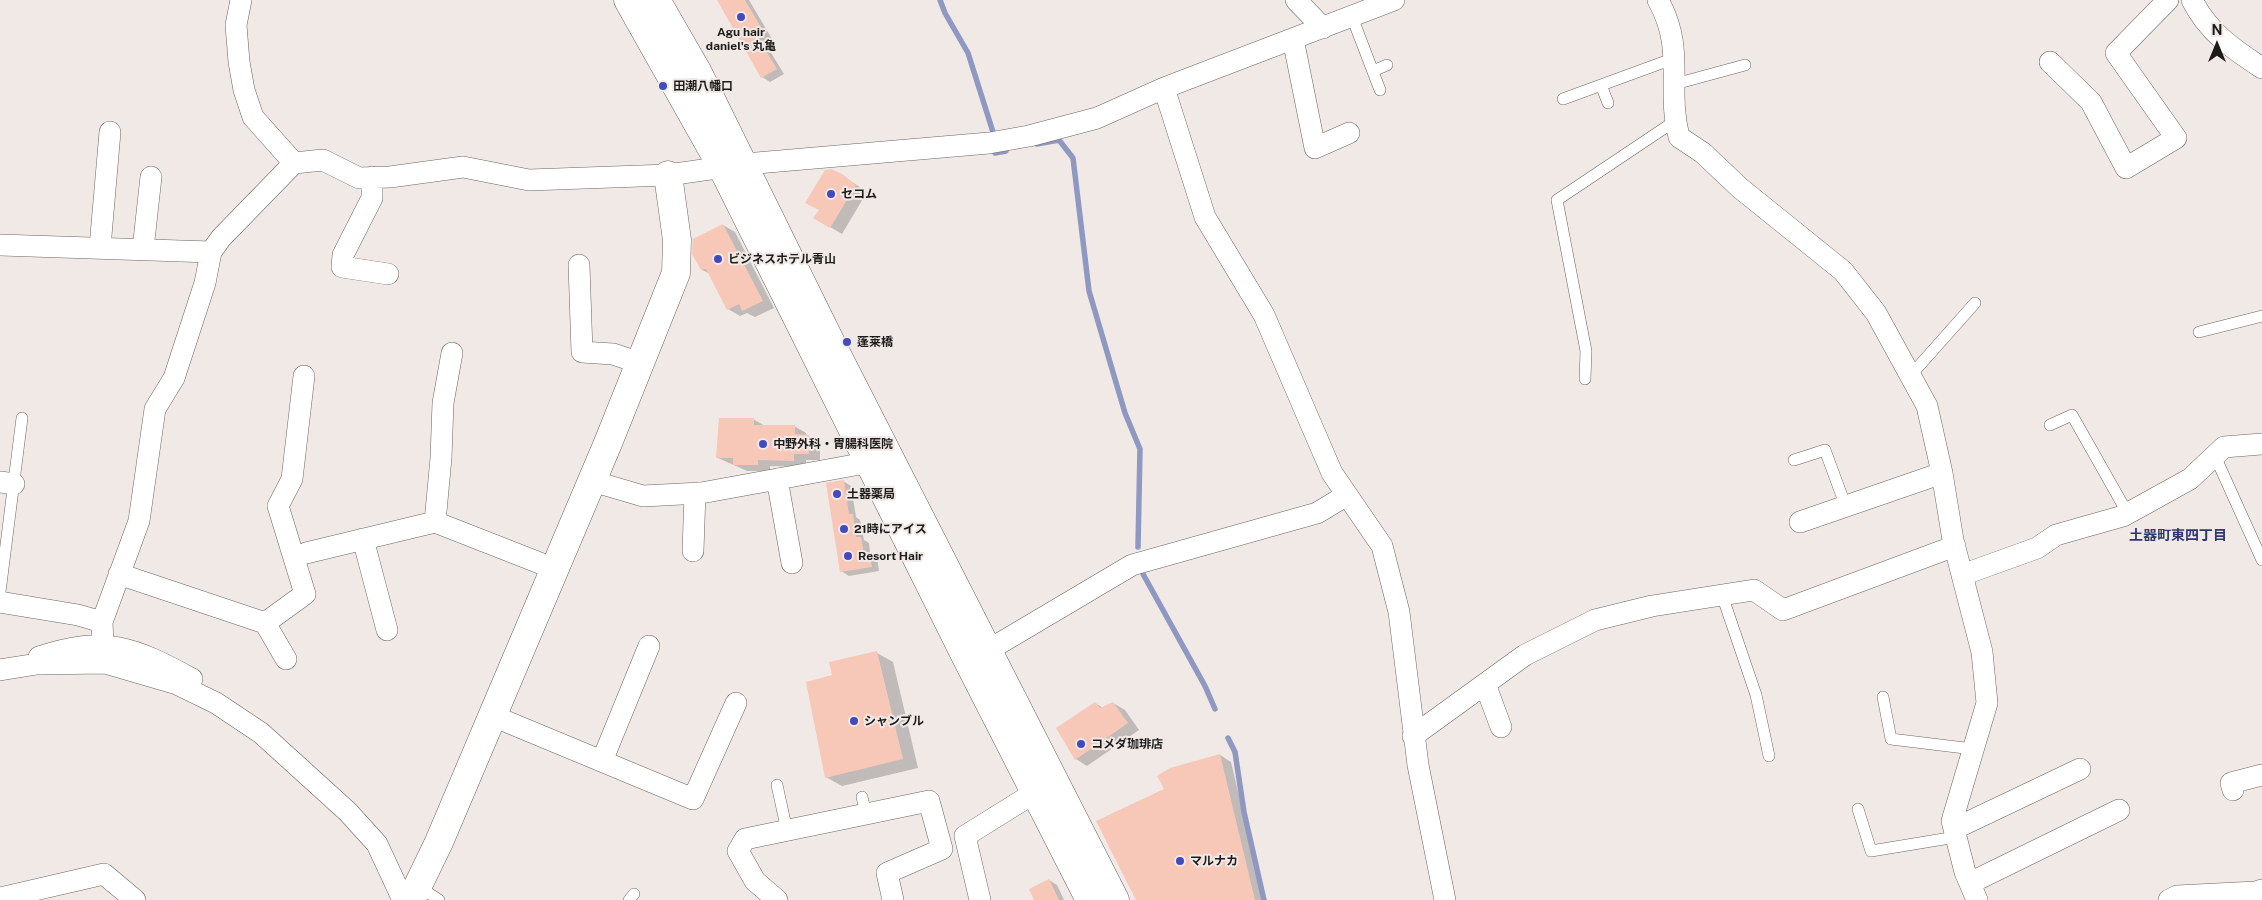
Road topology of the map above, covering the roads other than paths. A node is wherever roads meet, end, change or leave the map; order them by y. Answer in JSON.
{"nodes":[{"id":1,"x":241,"y":0,"type":"edge"},
{"id":2,"x":628,"y":0,"type":"edge"},
{"id":3,"x":656,"y":0,"type":"edge"},
{"id":4,"x":1296,"y":0,"type":"edge"},
{"id":5,"x":1394,"y":0,"type":"edge"},
{"id":6,"x":1658,"y":0,"type":"edge"},
{"id":7,"x":2168,"y":0,"type":"edge"},
{"id":8,"x":2192,"y":0,"type":"edge"},
{"id":9,"x":1352,"y":17,"type":"junction"},
{"id":10,"x":1323,"y":28,"type":"junction"},
{"id":11,"x":1293,"y":39,"type":"junction"},
{"id":12,"x":1675,"y":58,"type":"junction"},
{"id":13,"x":2050,"y":62,"type":"dead end"},
{"id":14,"x":1387,"y":65,"type":"dead end"},
{"id":15,"x":1745,"y":65,"type":"dead end"},
{"id":16,"x":2262,"y":68,"type":"edge"},
{"id":17,"x":1374,"y":72,"type":"junction"},
{"id":18,"x":1675,"y":84,"type":"junction"},
{"id":19,"x":1601,"y":85,"type":"junction"},
{"id":20,"x":1164,"y":88,"type":"junction"},
{"id":21,"x":1380,"y":90,"type":"dead end"},
{"id":22,"x":1563,"y":99,"type":"dead end"},
{"id":23,"x":1608,"y":103,"type":"dead end"},
{"id":24,"x":1675,"y":121,"type":"junction"},
{"id":25,"x":110,"y":132,"type":"dead end"},
{"id":26,"x":1349,"y":133,"type":"dead end"},
{"id":27,"x":294,"y":163,"type":"junction"},
{"id":28,"x":733,"y":165,"type":"junction"},
{"id":29,"x":668,"y":175,"type":"junction"},
{"id":30,"x":151,"y":177,"type":"dead end"},
{"id":31,"x":372,"y":177,"type":"junction"},
{"id":32,"x":0,"y":245,"type":"edge"},
{"id":33,"x":100,"y":247,"type":"junction"},
{"id":34,"x":143,"y":249,"type":"junction"},
{"id":35,"x":211,"y":252,"type":"junction"},
{"id":36,"x":579,"y":265,"type":"dead end"},
{"id":37,"x":388,"y":274,"type":"dead end"},
{"id":38,"x":1975,"y":303,"type":"dead end"},
{"id":39,"x":2262,"y":316,"type":"edge"},
{"id":40,"x":2199,"y":332,"type":"dead end"},
{"id":41,"x":452,"y":353,"type":"dead end"},
{"id":42,"x":640,"y":363,"type":"junction"},
{"id":43,"x":1911,"y":375,"type":"junction"},
{"id":44,"x":304,"y":376,"type":"dead end"},
{"id":45,"x":1585,"y":379,"type":"dead end"},
{"id":46,"x":22,"y":418,"type":"dead end"},
{"id":47,"x":2050,"y":425,"type":"dead end"},
{"id":48,"x":2262,"y":444,"type":"edge"},
{"id":49,"x":2215,"y":456,"type":"junction"},
{"id":50,"x":879,"y":460,"type":"junction"},
{"id":51,"x":1794,"y":460,"type":"dead end"},
{"id":52,"x":1942,"y":473,"type":"junction"},
{"id":53,"x":776,"y":479,"type":"junction"},
{"id":54,"x":592,"y":481,"type":"junction"},
{"id":55,"x":7,"y":483,"type":"edge"},
{"id":56,"x":695,"y":493,"type":"junction"},
{"id":57,"x":1347,"y":495,"type":"junction"},
{"id":58,"x":1846,"y":506,"type":"junction"},
{"id":59,"x":2128,"y":514,"type":"junction"},
{"id":60,"x":435,"y":522,"type":"junction"},
{"id":61,"x":1800,"y":522,"type":"dead end"},
{"id":62,"x":363,"y":539,"type":"junction"},
{"id":63,"x":1955,"y":546,"type":"junction"},
{"id":64,"x":693,"y":551,"type":"dead end"},
{"id":65,"x":306,"y":553,"type":"dead end"},
{"id":66,"x":2262,"y":560,"type":"edge"},
{"id":67,"x":792,"y":563,"type":"dead end"},
{"id":68,"x":555,"y":569,"type":"junction"},
{"id":69,"x":119,"y":574,"type":"junction"},
{"id":70,"x":1962,"y":575,"type":"junction"},
{"id":71,"x":0,"y":592,"type":"edge"},
{"id":72,"x":1722,"y":595,"type":"junction"},
{"id":73,"x":0,"y":602,"type":"edge"},
{"id":74,"x":102,"y":622,"type":"junction"},
{"id":75,"x":265,"y":623,"type":"junction"},
{"id":76,"x":387,"y":630,"type":"dead end"},
{"id":77,"x":103,"y":645,"type":"junction"},
{"id":78,"x":650,"y":646,"type":"dead end"},
{"id":79,"x":978,"y":656,"type":"junction"},
{"id":80,"x":286,"y":659,"type":"dead end"},
{"id":81,"x":0,"y":670,"type":"edge"},
{"id":82,"x":1485,"y":684,"type":"junction"},
{"id":83,"x":1883,"y":697,"type":"dead end"},
{"id":84,"x":216,"y":703,"type":"junction"},
{"id":85,"x":736,"y":703,"type":"dead end"},
{"id":86,"x":492,"y":716,"type":"junction"},
{"id":87,"x":1500,"y":727,"type":"dead end"},
{"id":88,"x":1413,"y":736,"type":"junction"},
{"id":89,"x":1973,"y":749,"type":"junction"},
{"id":90,"x":1769,"y":756,"type":"dead end"},
{"id":91,"x":602,"y":761,"type":"junction"},
{"id":92,"x":2080,"y":769,"type":"dead end"},
{"id":93,"x":2262,"y":775,"type":"edge"},
{"id":94,"x":776,"y":785,"type":"dead end"},
{"id":95,"x":1044,"y":787,"type":"junction"},
{"id":96,"x":2233,"y":790,"type":"dead end"},
{"id":97,"x":1858,"y":808,"type":"dead end"},
{"id":98,"x":2119,"y":810,"type":"dead end"},
{"id":99,"x":787,"y":830,"type":"junction"},
{"id":100,"x":1955,"y":833,"type":"junction"},
{"id":101,"x":965,"y":836,"type":"junction"},
{"id":102,"x":942,"y":849,"type":"junction"},
{"id":103,"x":1974,"y":891,"type":"edge"},
{"id":104,"x":2258,"y":894,"type":"edge"},
{"id":105,"x":418,"y":896,"type":"edge"},
{"id":106,"x":3,"y":898,"type":"edge"},
{"id":107,"x":135,"y":900,"type":"edge"},
{"id":108,"x":777,"y":900,"type":"edge"},
{"id":109,"x":893,"y":900,"type":"edge"},
{"id":110,"x":980,"y":900,"type":"edge"},
{"id":111,"x":1090,"y":900,"type":"edge"},
{"id":112,"x":1115,"y":900,"type":"edge"},
{"id":113,"x":1445,"y":900,"type":"edge"},
{"id":114,"x":2169,"y":900,"type":"edge"}],
"edges":[{"from":1,"to":27,"type":"street"},
{"from":2,"to":28,"type":"street"},
{"from":3,"to":28,"type":"street"},
{"from":4,"to":10,"type":"street"},
{"from":5,"to":9,"type":"street"},
{"from":6,"to":12,"type":"street"},
{"from":7,"to":13,"type":"street"},
{"from":8,"to":16,"type":"street"},
{"from":9,"to":10,"type":"street"},
{"from":9,"to":17,"type":"lane"},
{"from":10,"to":11,"type":"street"},
{"from":11,"to":20,"type":"street"},
{"from":11,"to":26,"type":"street"},
{"from":12,"to":18,"type":"street"},
{"from":12,"to":19,"type":"lane"},
{"from":14,"to":17,"type":"lane"},
{"from":15,"to":18,"type":"lane"},
{"from":17,"to":21,"type":"lane"},
{"from":18,"to":24,"type":"street"},
{"from":19,"to":22,"type":"lane"},
{"from":19,"to":23,"type":"lane"},
{"from":20,"to":28,"type":"street"},
{"from":20,"to":57,"type":"street"},
{"from":24,"to":43,"type":"street"},
{"from":24,"to":45,"type":"lane"},
{"from":25,"to":33,"type":"street"},
{"from":27,"to":31,"type":"street"},
{"from":27,"to":35,"type":"street"},
{"from":28,"to":29,"type":"street"},
{"from":28,"to":50,"type":"street"},
{"from":29,"to":31,"type":"street"},
{"from":29,"to":42,"type":"street"},
{"from":30,"to":34,"type":"street"},
{"from":31,"to":37,"type":"street"},
{"from":32,"to":33,"type":"street"},
{"from":33,"to":34,"type":"street"},
{"from":34,"to":35,"type":"street"},
{"from":35,"to":69,"type":"street"},
{"from":36,"to":42,"type":"street"},
{"from":38,"to":43,"type":"lane"},
{"from":39,"to":40,"type":"lane"},
{"from":41,"to":60,"type":"street"},
{"from":42,"to":54,"type":"street"},
{"from":43,"to":52,"type":"street"},
{"from":44,"to":75,"type":"street"},
{"from":46,"to":55,"type":"lane"},
{"from":47,"to":59,"type":"lane"},
{"from":48,"to":49,"type":"street"},
{"from":49,"to":59,"type":"street"},
{"from":49,"to":66,"type":"lane"},
{"from":50,"to":53,"type":"street"},
{"from":50,"to":79,"type":"street"},
{"from":51,"to":58,"type":"lane"},
{"from":52,"to":58,"type":"street"},
{"from":52,"to":63,"type":"street"},
{"from":53,"to":56,"type":"street"},
{"from":53,"to":67,"type":"street"},
{"from":54,"to":56,"type":"street"},
{"from":54,"to":68,"type":"street"},
{"from":55,"to":71,"type":"lane"},
{"from":56,"to":64,"type":"street"},
{"from":57,"to":79,"type":"street"},
{"from":57,"to":88,"type":"street"},
{"from":58,"to":61,"type":"street"},
{"from":59,"to":70,"type":"street"},
{"from":60,"to":62,"type":"street"},
{"from":60,"to":68,"type":"street"},
{"from":62,"to":65,"type":"street"},
{"from":62,"to":76,"type":"street"},
{"from":63,"to":70,"type":"street"},
{"from":63,"to":72,"type":"street"},
{"from":68,"to":86,"type":"street"},
{"from":69,"to":74,"type":"street"},
{"from":69,"to":75,"type":"street"},
{"from":70,"to":89,"type":"street"},
{"from":72,"to":82,"type":"street"},
{"from":72,"to":90,"type":"lane"},
{"from":73,"to":74,"type":"street"},
{"from":74,"to":77,"type":"street"},
{"from":75,"to":80,"type":"street"},
{"from":77,"to":81,"type":"street"},
{"from":77,"to":84,"type":"street"},
{"from":78,"to":91,"type":"street"},
{"from":79,"to":95,"type":"street"},
{"from":81,"to":84,"type":"street"},
{"from":82,"to":87,"type":"street"},
{"from":82,"to":88,"type":"street"},
{"from":83,"to":89,"type":"lane"},
{"from":84,"to":105,"type":"street"},
{"from":85,"to":91,"type":"street"},
{"from":86,"to":91,"type":"street"},
{"from":86,"to":105,"type":"street"},
{"from":88,"to":113,"type":"street"},
{"from":89,"to":100,"type":"street"},
{"from":92,"to":100,"type":"street"},
{"from":93,"to":96,"type":"street"},
{"from":94,"to":99,"type":"lane"},
{"from":95,"to":101,"type":"street"},
{"from":95,"to":111,"type":"street"},
{"from":95,"to":112,"type":"street"},
{"from":97,"to":100,"type":"lane"},
{"from":98,"to":103,"type":"street"},
{"from":99,"to":102,"type":"street"},
{"from":99,"to":108,"type":"street"},
{"from":100,"to":103,"type":"street"},
{"from":101,"to":102,"type":"street"},
{"from":101,"to":110,"type":"street"},
{"from":102,"to":109,"type":"street"},
{"from":104,"to":114,"type":"street"},
{"from":106,"to":107,"type":"street"}]}
